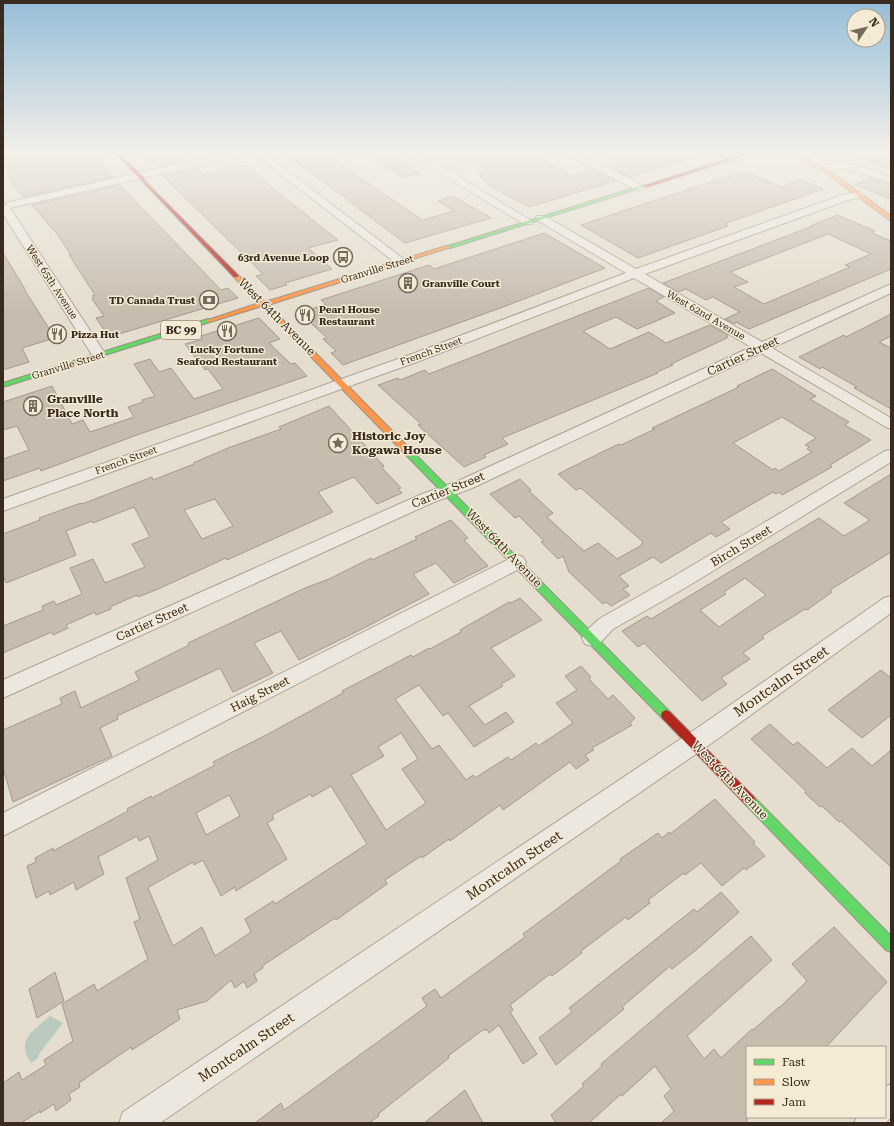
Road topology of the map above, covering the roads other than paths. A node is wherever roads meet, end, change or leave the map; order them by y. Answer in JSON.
{"nodes":[{"id":1,"x":168,"y":206,"type":"edge"},
{"id":2,"x":327,"y":206,"type":"edge"},
{"id":3,"x":501,"y":206,"type":"edge"},
{"id":4,"x":582,"y":206,"type":"edge"},
{"id":5,"x":823,"y":206,"type":"edge"},
{"id":6,"x":873,"y":206,"type":"edge"},
{"id":7,"x":5,"y":207,"type":"edge"},
{"id":8,"x":541,"y":218,"type":"junction"},
{"id":9,"x":891,"y":219,"type":"edge"},
{"id":10,"x":528,"y":222,"type":"junction"},
{"id":11,"x":401,"y":262,"type":"junction"},
{"id":12,"x":635,"y":274,"type":"junction"},
{"id":13,"x":891,"y":288,"type":"edge"},
{"id":14,"x":264,"y":304,"type":"junction"},
{"id":15,"x":761,"y":348,"type":"junction"},
{"id":16,"x":100,"y":355,"type":"junction"},
{"id":17,"x":342,"y":383,"type":"junction"},
{"id":18,"x":3,"y":385,"type":"edge"},
{"id":19,"x":891,"y":424,"type":"edge"},
{"id":20,"x":891,"y":455,"type":"edge"},
{"id":21,"x":447,"y":491,"type":"junction"},
{"id":22,"x":3,"y":505,"type":"edge"},
{"id":23,"x":517,"y":562,"type":"junction"},
{"id":24,"x":891,"y":603,"type":"edge"},
{"id":25,"x":592,"y":638,"type":"junction"},
{"id":26,"x":3,"y":689,"type":"edge"},
{"id":27,"x":694,"y":742,"type":"junction"},
{"id":28,"x":3,"y":825,"type":"edge"},
{"id":29,"x":891,"y":945,"type":"edge"},
{"id":30,"x":134,"y":1123,"type":"edge"}],
"edges":[{"from":1,"to":14,"type":"main road","name":"West 64th Avenue"},
{"from":2,"to":11,"type":"street"},
{"from":3,"to":10,"type":"street"},
{"from":4,"to":8,"type":"main road","name":"Granville Street","number":"BC 99"},
{"from":5,"to":12,"type":"street","name":"French Street"},
{"from":6,"to":9,"type":"main road"},
{"from":7,"to":16,"type":"street","name":"West 65th Avenue"},
{"from":8,"to":10,"type":"main road","name":"Granville Street","number":"BC 99"},
{"from":8,"to":12,"type":"street","name":"West 62nd Avenue"},
{"from":10,"to":11,"type":"main road","name":"Granville Street","number":"BC 99"},
{"from":11,"to":14,"type":"main road","name":"Granville Street","number":"BC 99"},
{"from":12,"to":15,"type":"street","name":"West 62nd Avenue"},
{"from":12,"to":17,"type":"street","name":"French Street"},
{"from":13,"to":15,"type":"street","name":"Cartier Street"},
{"from":14,"to":16,"type":"main road","name":"Granville Street","number":"BC 99"},
{"from":14,"to":17,"type":"main road","name":"West 64th Avenue"},
{"from":15,"to":19,"type":"street","name":"West 62nd Avenue"},
{"from":15,"to":21,"type":"street","name":"Cartier Street"},
{"from":16,"to":18,"type":"main road","name":"Granville Street","number":"BC 99"},
{"from":17,"to":21,"type":"main road","name":"West 64th Avenue"},
{"from":17,"to":22,"type":"street","name":"French Street"},
{"from":20,"to":25,"type":"street","name":"Birch Street"},
{"from":21,"to":23,"type":"main road","name":"West 64th Avenue"},
{"from":21,"to":26,"type":"street","name":"Cartier Street"},
{"from":23,"to":25,"type":"main road","name":"West 64th Avenue"},
{"from":23,"to":28,"type":"street","name":"Haig Street"},
{"from":24,"to":27,"type":"street","name":"Montcalm Street"},
{"from":25,"to":27,"type":"main road","name":"West 64th Avenue"},
{"from":27,"to":29,"type":"main road","name":"West 64th Avenue"},
{"from":27,"to":30,"type":"street","name":"Montcalm Street"}]}
